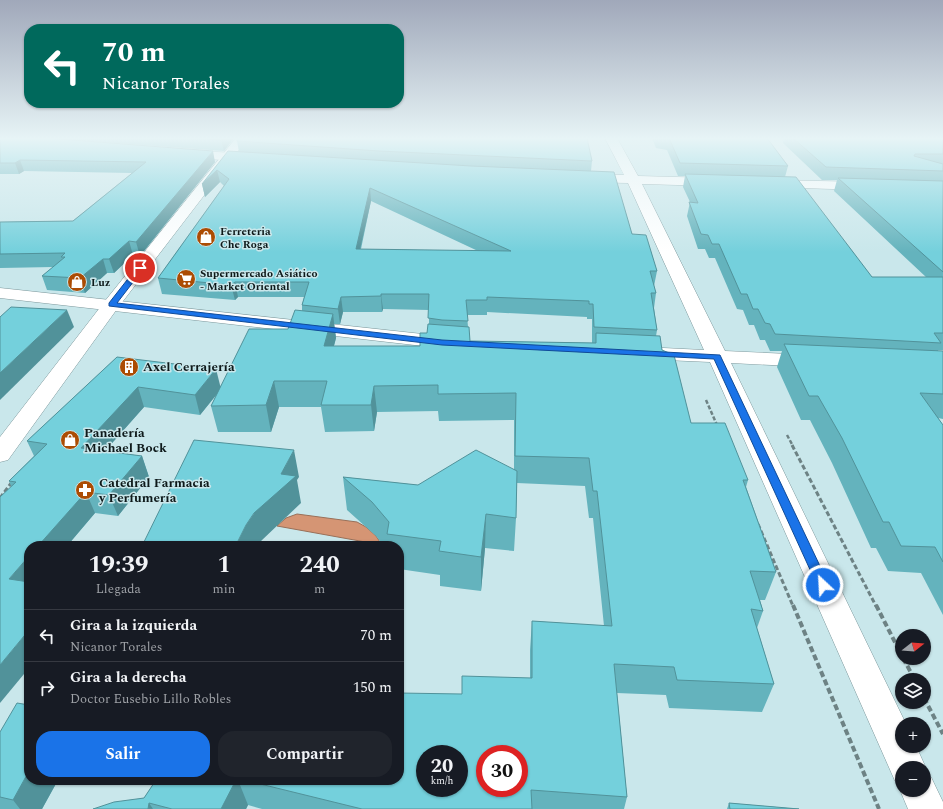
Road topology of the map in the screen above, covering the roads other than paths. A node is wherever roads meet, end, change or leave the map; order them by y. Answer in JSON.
{"nodes":[{"id":1,"x":213,"y":176,"type":"edge"},
{"id":2,"x":631,"y":176,"type":"edge"},
{"id":3,"x":572,"y":178,"type":"edge"},
{"id":4,"x":633,"y":180,"type":"junction"},
{"id":5,"x":725,"y":182,"type":"edge"},
{"id":6,"x":756,"y":183,"type":"edge"},
{"id":7,"x":881,"y":187,"type":"edge"},
{"id":8,"x":0,"y":293,"type":"edge"},
{"id":9,"x":111,"y":305,"type":"junction"},
{"id":10,"x":465,"y":344,"type":"edge"},
{"id":11,"x":629,"y":352,"type":"edge"},
{"id":12,"x":717,"y":356,"type":"junction"},
{"id":13,"x":825,"y":361,"type":"edge"},
{"id":14,"x":0,"y":454,"type":"edge"},
{"id":15,"x":905,"y":761,"type":"edge"},
{"id":16,"x":921,"y":797,"type":"edge"},
{"id":17,"x":927,"y":809,"type":"edge"}],
"edges":[{"from":1,"to":9,"type":"street"},
{"from":2,"to":4,"type":"street"},
{"from":3,"to":4,"type":"street"},
{"from":4,"to":5,"type":"street"},
{"from":4,"to":12,"type":"street"},
{"from":6,"to":7,"type":"street"},
{"from":8,"to":9,"type":"street"},
{"from":9,"to":10,"type":"street"},
{"from":9,"to":14,"type":"street"},
{"from":11,"to":12,"type":"street"},
{"from":12,"to":13,"type":"street"},
{"from":12,"to":15,"type":"street"},
{"from":16,"to":17,"type":"street"}]}
